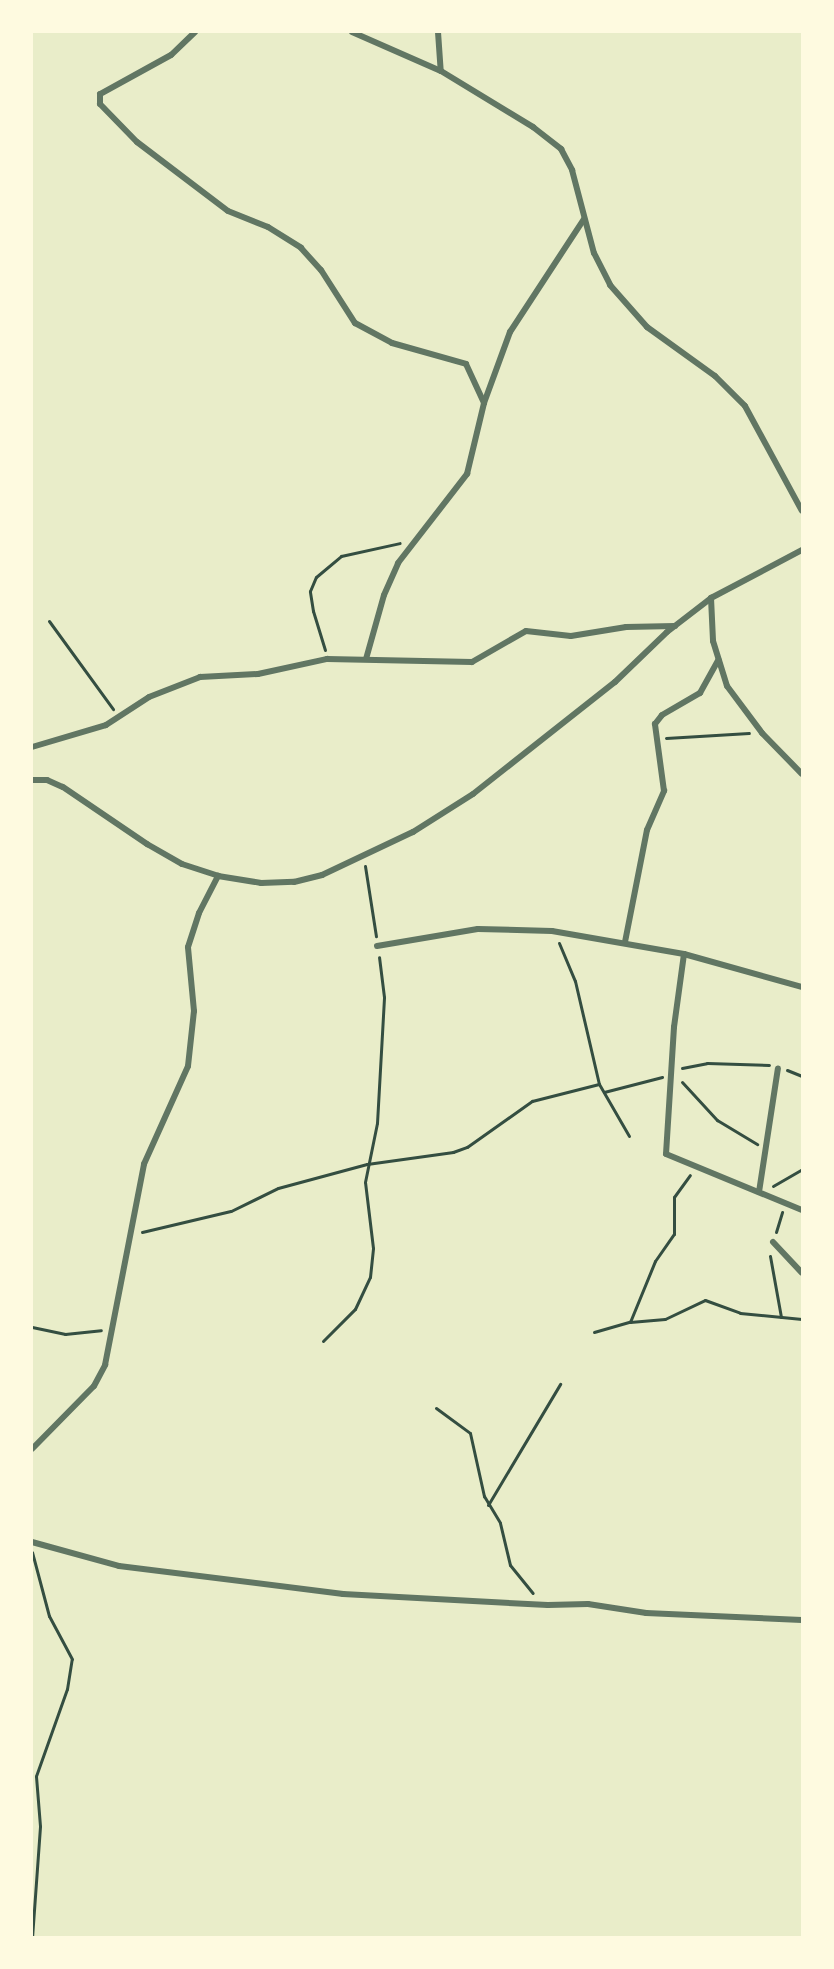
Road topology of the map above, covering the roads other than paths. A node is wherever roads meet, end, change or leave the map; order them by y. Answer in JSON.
{"nodes":[{"id":1,"x":195,"y":32,"type":"edge"},
{"id":2,"x":352,"y":32,"type":"edge"},
{"id":3,"x":438,"y":32,"type":"edge"},
{"id":4,"x":441,"y":71,"type":"junction"},
{"id":5,"x":584,"y":219,"type":"junction"},
{"id":6,"x":484,"y":404,"type":"junction"},
{"id":7,"x":802,"y":511,"type":"edge"},
{"id":8,"x":802,"y":550,"type":"edge"},
{"id":9,"x":711,"y":598,"type":"junction"},
{"id":10,"x":676,"y":626,"type":"junction"},
{"id":11,"x":366,"y":659,"type":"junction"},
{"id":12,"x":718,"y":660,"type":"junction"},
{"id":13,"x":32,"y":747,"type":"edge"},
{"id":14,"x":802,"y":774,"type":"edge"},
{"id":15,"x":32,"y":780,"type":"edge"},
{"id":16,"x":218,"y":876,"type":"junction"},
{"id":17,"x":625,"y":942,"type":"junction"},
{"id":18,"x":377,"y":946,"type":"road end"},
{"id":19,"x":684,"y":954,"type":"junction"},
{"id":20,"x":802,"y":987,"type":"edge"},
{"id":21,"x":778,"y":1068,"type":"road end"},
{"id":22,"x":759,"y":1192,"type":"junction"},
{"id":23,"x":802,"y":1210,"type":"edge"},
{"id":24,"x":773,"y":1242,"type":"dead end"},
{"id":25,"x":802,"y":1273,"type":"edge"},
{"id":26,"x":32,"y":1449,"type":"edge"},
{"id":27,"x":32,"y":1542,"type":"edge"},
{"id":28,"x":802,"y":1620,"type":"edge"}],
"edges":[{"from":1,"to":6,"type":"street"},
{"from":2,"to":4,"type":"street"},
{"from":3,"to":4,"type":"street"},
{"from":4,"to":5,"type":"street"},
{"from":5,"to":6,"type":"street"},
{"from":5,"to":7,"type":"street"},
{"from":6,"to":11,"type":"street"},
{"from":8,"to":9,"type":"street"},
{"from":9,"to":10,"type":"street"},
{"from":9,"to":12,"type":"street"},
{"from":10,"to":11,"type":"street"},
{"from":10,"to":16,"type":"street"},
{"from":11,"to":13,"type":"street"},
{"from":12,"to":14,"type":"street"},
{"from":12,"to":17,"type":"street"},
{"from":15,"to":16,"type":"street"},
{"from":16,"to":26,"type":"street"},
{"from":17,"to":18,"type":"street"},
{"from":17,"to":19,"type":"street"},
{"from":19,"to":20,"type":"street"},
{"from":19,"to":22,"type":"street"},
{"from":21,"to":22,"type":"street"},
{"from":22,"to":23,"type":"street"},
{"from":24,"to":25,"type":"street"},
{"from":27,"to":28,"type":"street"}]}
